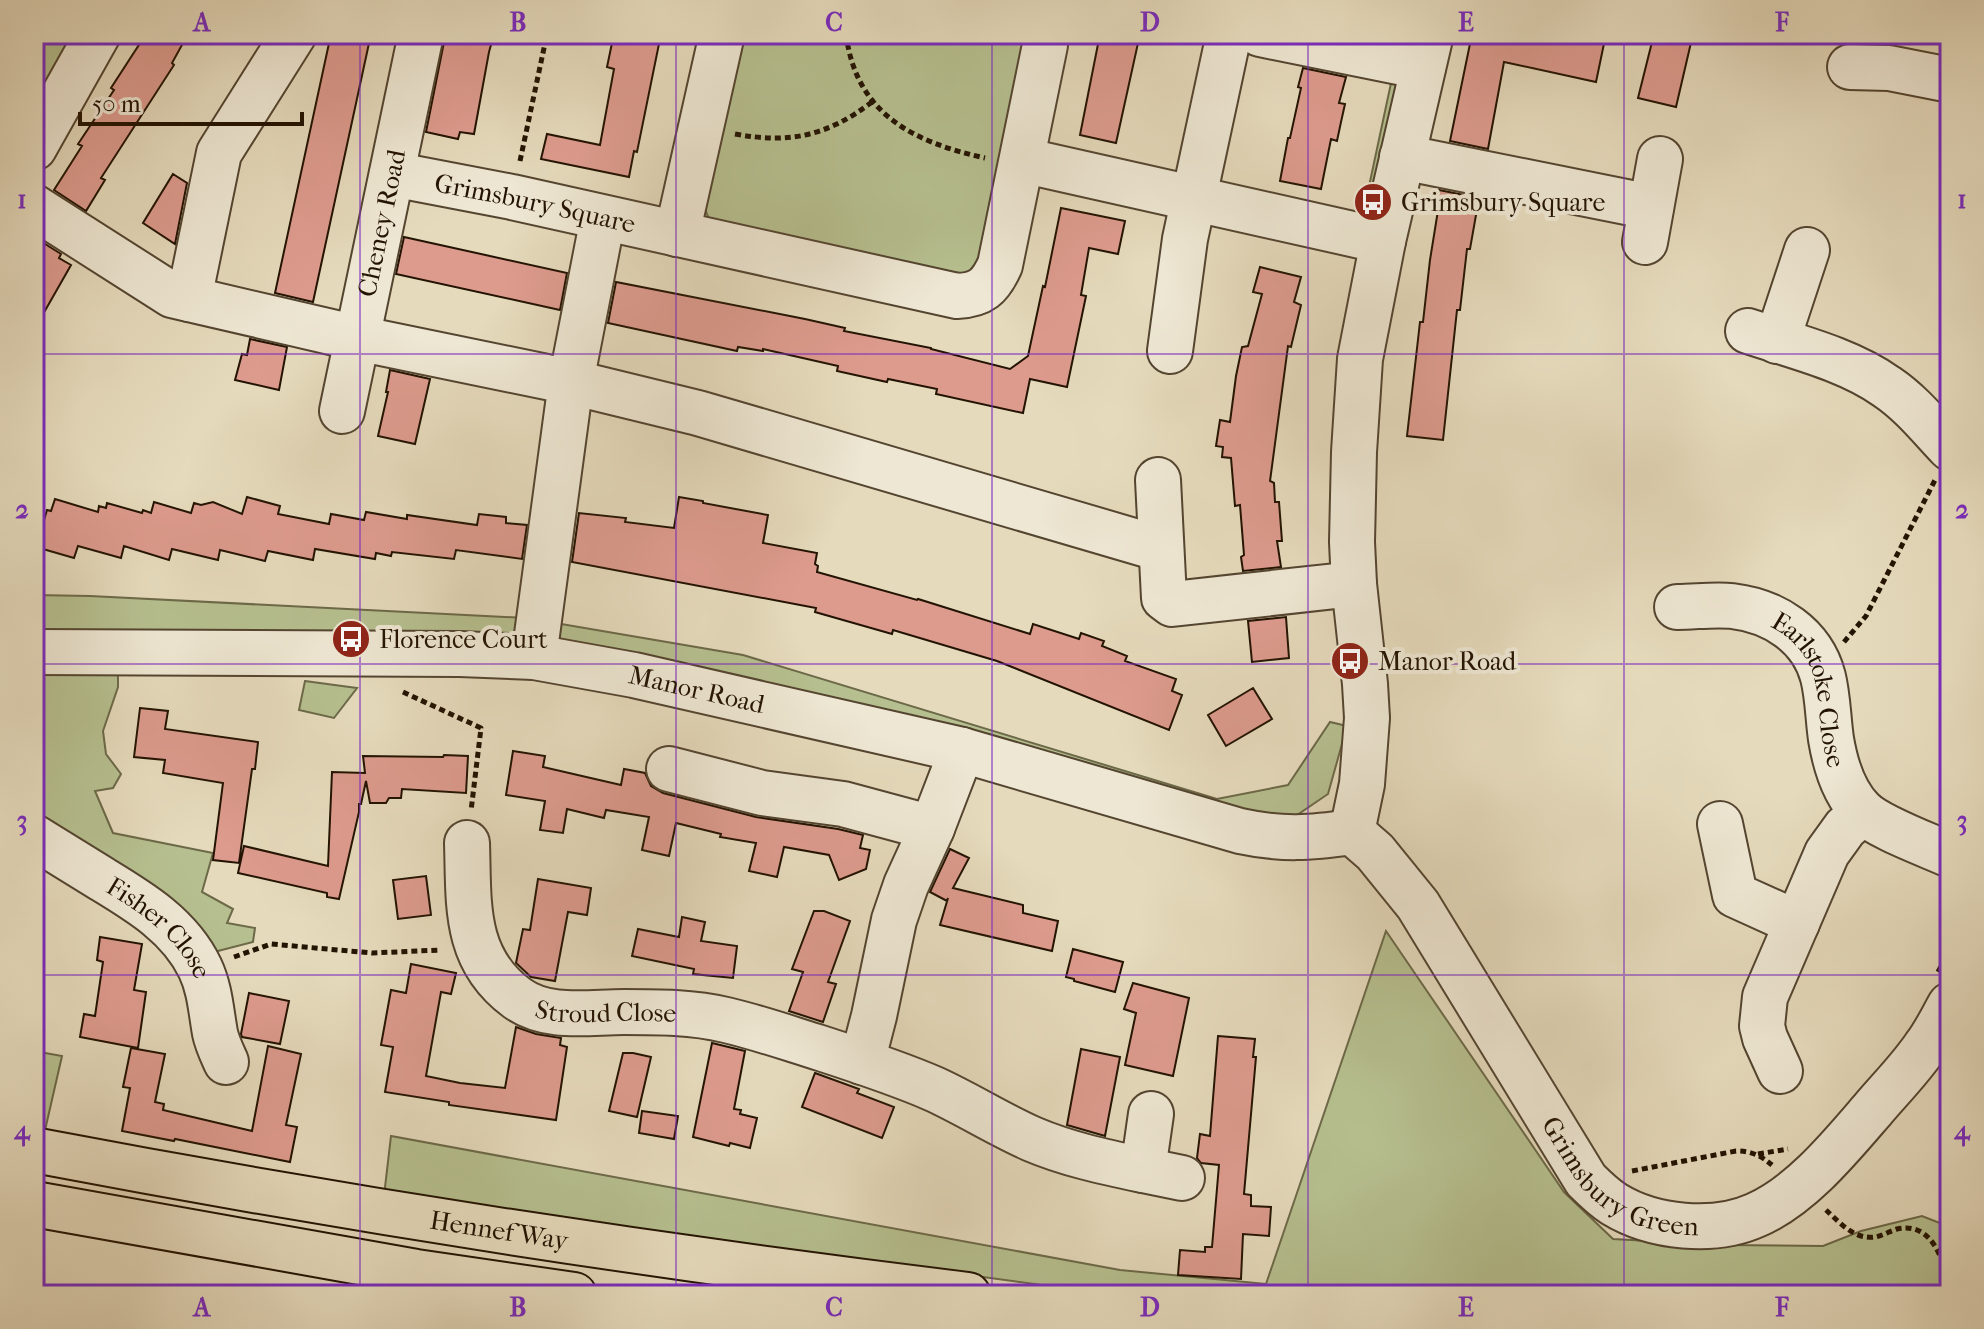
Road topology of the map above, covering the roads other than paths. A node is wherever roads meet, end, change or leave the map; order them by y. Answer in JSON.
{"nodes":[{"id":1,"x":98,"y":34,"type":"edge"},
{"id":2,"x":294,"y":34,"type":"edge"},
{"id":3,"x":421,"y":34,"type":"edge"},
{"id":4,"x":722,"y":34,"type":"edge"},
{"id":5,"x":1044,"y":34,"type":"edge"},
{"id":6,"x":1229,"y":34,"type":"edge"},
{"id":7,"x":1260,"y":34,"type":"edge"},
{"id":8,"x":1427,"y":50,"type":"edge"},
{"id":9,"x":1850,"y":67,"type":"dead end"},
{"id":10,"x":1950,"y":80,"type":"edge"},
{"id":11,"x":34,"y":148,"type":"edge"},
{"id":12,"x":1402,"y":157,"type":"junction"},
{"id":13,"x":1660,"y":159,"type":"dead end"},
{"id":14,"x":1022,"y":163,"type":"junction"},
{"id":15,"x":392,"y":174,"type":"junction"},
{"id":16,"x":1193,"y":198,"type":"junction"},
{"id":17,"x":34,"y":207,"type":"edge"},
{"id":18,"x":603,"y":218,"type":"junction"},
{"id":19,"x":677,"y":234,"type":"junction"},
{"id":20,"x":1383,"y":241,"type":"junction"},
{"id":21,"x":1807,"y":250,"type":"dead end"},
{"id":22,"x":189,"y":299,"type":"junction"},
{"id":23,"x":357,"y":338,"type":"junction"},
{"id":24,"x":1170,"y":351,"type":"dead end"},
{"id":25,"x":571,"y":382,"type":"junction"},
{"id":26,"x":342,"y":411,"type":"dead end"},
{"id":27,"x":1944,"y":443,"type":"edge"},
{"id":28,"x":1158,"y":480,"type":"dead end"},
{"id":29,"x":1161,"y":549,"type":"junction"},
{"id":30,"x":1354,"y":584,"type":"junction"},
{"id":31,"x":1677,"y":607,"type":"dead end"},
{"id":32,"x":34,"y":652,"type":"edge"},
{"id":33,"x":534,"y":657,"type":"junction"},
{"id":34,"x":962,"y":750,"type":"junction"},
{"id":35,"x":669,"y":769,"type":"dead end"},
{"id":36,"x":1863,"y":812,"type":"junction"},
{"id":37,"x":1720,"y":824,"type":"dead end"},
{"id":38,"x":932,"y":828,"type":"junction"},
{"id":39,"x":1352,"y":832,"type":"junction"},
{"id":40,"x":34,"y":837,"type":"edge"},
{"id":41,"x":467,"y":843,"type":"road end"},
{"id":42,"x":1950,"y":855,"type":"edge"},
{"id":43,"x":1797,"y":923,"type":"junction"},
{"id":44,"x":1950,"y":1005,"type":"edge"},
{"id":45,"x":1938,"y":1054,"type":"edge"},
{"id":46,"x":226,"y":1062,"type":"dead end"},
{"id":47,"x":862,"y":1062,"type":"junction"},
{"id":48,"x":1780,"y":1071,"type":"dead end"},
{"id":49,"x":1151,"y":1114,"type":"dead end"},
{"id":50,"x":34,"y":1150,"type":"edge"},
{"id":51,"x":34,"y":1204,"type":"edge"},
{"id":52,"x":574,"y":1295,"type":"edge"},
{"id":53,"x":968,"y":1295,"type":"edge"}],
"edges":[{"from":1,"to":11,"type":"street"},
{"from":2,"to":22,"type":"street"},
{"from":3,"to":15,"type":"street","name":"Cheney Road"},
{"from":4,"to":19,"type":"street"},
{"from":5,"to":14,"type":"street","name":"Grimsbury Square"},
{"from":6,"to":16,"type":"street"},
{"from":7,"to":8,"type":"street"},
{"from":8,"to":12,"type":"street"},
{"from":9,"to":10,"type":"street"},
{"from":12,"to":13,"type":"street"},
{"from":12,"to":20,"type":"street"},
{"from":14,"to":16,"type":"street"},
{"from":14,"to":19,"type":"street","name":"Grimsbury Square"},
{"from":15,"to":18,"type":"street","name":"Grimsbury Square"},
{"from":15,"to":23,"type":"street","name":"Cheney Road"},
{"from":16,"to":20,"type":"street"},
{"from":16,"to":24,"type":"street"},
{"from":17,"to":22,"type":"street"},
{"from":18,"to":19,"type":"street","name":"Grimsbury Square"},
{"from":18,"to":25,"type":"street"},
{"from":20,"to":30,"type":"street"},
{"from":21,"to":27,"type":"street"},
{"from":22,"to":23,"type":"street"},
{"from":23,"to":25,"type":"street"},
{"from":23,"to":26,"type":"street","name":"Cheney Road"},
{"from":25,"to":29,"type":"street"},
{"from":25,"to":33,"type":"street"},
{"from":28,"to":29,"type":"street"},
{"from":29,"to":30,"type":"street"},
{"from":30,"to":39,"type":"street"},
{"from":31,"to":36,"type":"street","name":"Earlstoke Close"},
{"from":32,"to":33,"type":"street","name":"Manor Road"},
{"from":33,"to":34,"type":"street","name":"Manor Road"},
{"from":34,"to":38,"type":"street"},
{"from":34,"to":39,"type":"street","name":"Manor Road"},
{"from":35,"to":38,"type":"street"},
{"from":36,"to":42,"type":"street","name":"Earlstoke Close"},
{"from":36,"to":43,"type":"street"},
{"from":37,"to":43,"type":"street"},
{"from":38,"to":47,"type":"street"},
{"from":39,"to":45,"type":"street","name":"Grimsbury Green"},
{"from":40,"to":46,"type":"street","name":"Fisher Close"},
{"from":41,"to":47,"type":"street","name":"Stroud Close"},
{"from":43,"to":48,"type":"street"},
{"from":44,"to":45,"type":"street","name":"Grimsbury Green"},
{"from":47,"to":49,"type":"street","name":"Stroud Close"},
{"from":50,"to":53,"type":"highway","name":"Hennef Way"},
{"from":51,"to":52,"type":"highway","name":"Hennef Way"}]}
